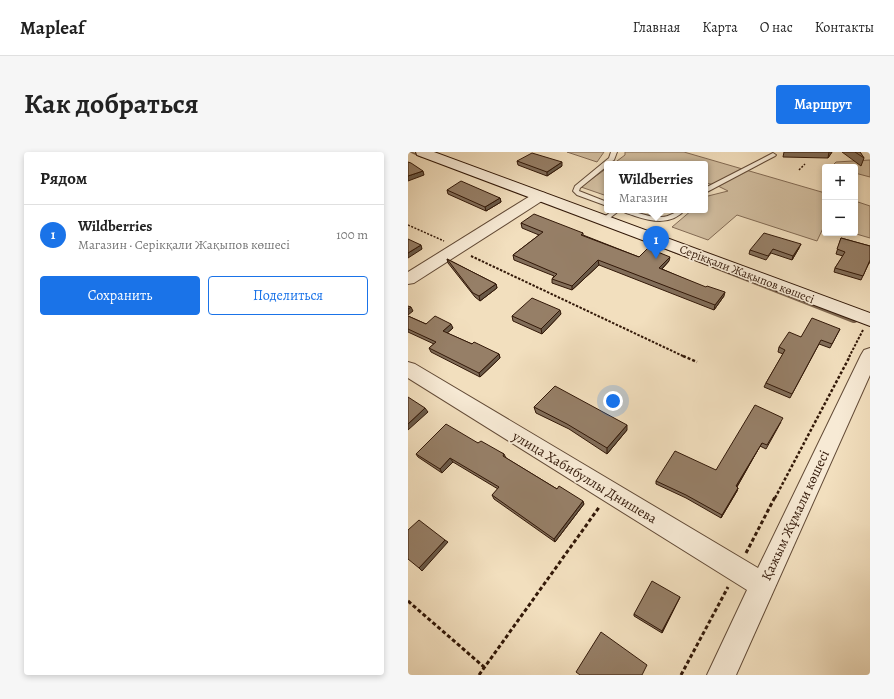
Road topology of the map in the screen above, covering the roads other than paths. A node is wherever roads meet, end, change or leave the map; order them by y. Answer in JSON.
{"nodes":[{"id":1,"x":422,"y":152,"type":"edge"},
{"id":2,"x":614,"y":152,"type":"edge"},
{"id":3,"x":773,"y":156,"type":"dead end"},
{"id":4,"x":609,"y":161,"type":"edge"},
{"id":5,"x":604,"y":165,"type":"edge"},
{"id":6,"x":708,"y":189,"type":"edge"},
{"id":7,"x":540,"y":196,"type":"junction"},
{"id":8,"x":604,"y":203,"type":"edge"},
{"id":9,"x":613,"y":213,"type":"edge"},
{"id":10,"x":633,"y":213,"type":"edge"},
{"id":11,"x":678,"y":213,"type":"edge"},
{"id":12,"x":604,"y":220,"type":"junction"},
{"id":13,"x":408,"y":278,"type":"edge"},
{"id":14,"x":869,"y":320,"type":"edge"},
{"id":15,"x":870,"y":356,"type":"edge"},
{"id":16,"x":408,"y":369,"type":"edge"},
{"id":17,"x":763,"y":585,"type":"junction"},
{"id":18,"x":721,"y":675,"type":"edge"}],
"edges":[{"from":1,"to":7,"type":"main road","name":"Серікқали Жақыпов көшесі"},
{"from":2,"to":4,"type":"lane"},
{"from":3,"to":6,"type":"lane"},
{"from":5,"to":8,"type":"lane"},
{"from":7,"to":12,"type":"main road","name":"Серікқали Жақыпов көшесі"},
{"from":7,"to":13,"type":"street"},
{"from":9,"to":12,"type":"lane"},
{"from":10,"to":11,"type":"lane"},
{"from":12,"to":14,"type":"main road","name":"Серікқали Жақыпов көшесі"},
{"from":15,"to":17,"type":"street","name":"Қажым Жұмали көшесі"},
{"from":16,"to":17,"type":"street","name":"улица Хабибуллы Днишева"},
{"from":17,"to":18,"type":"street","name":"Қажым Жұмали көшесі"}]}
